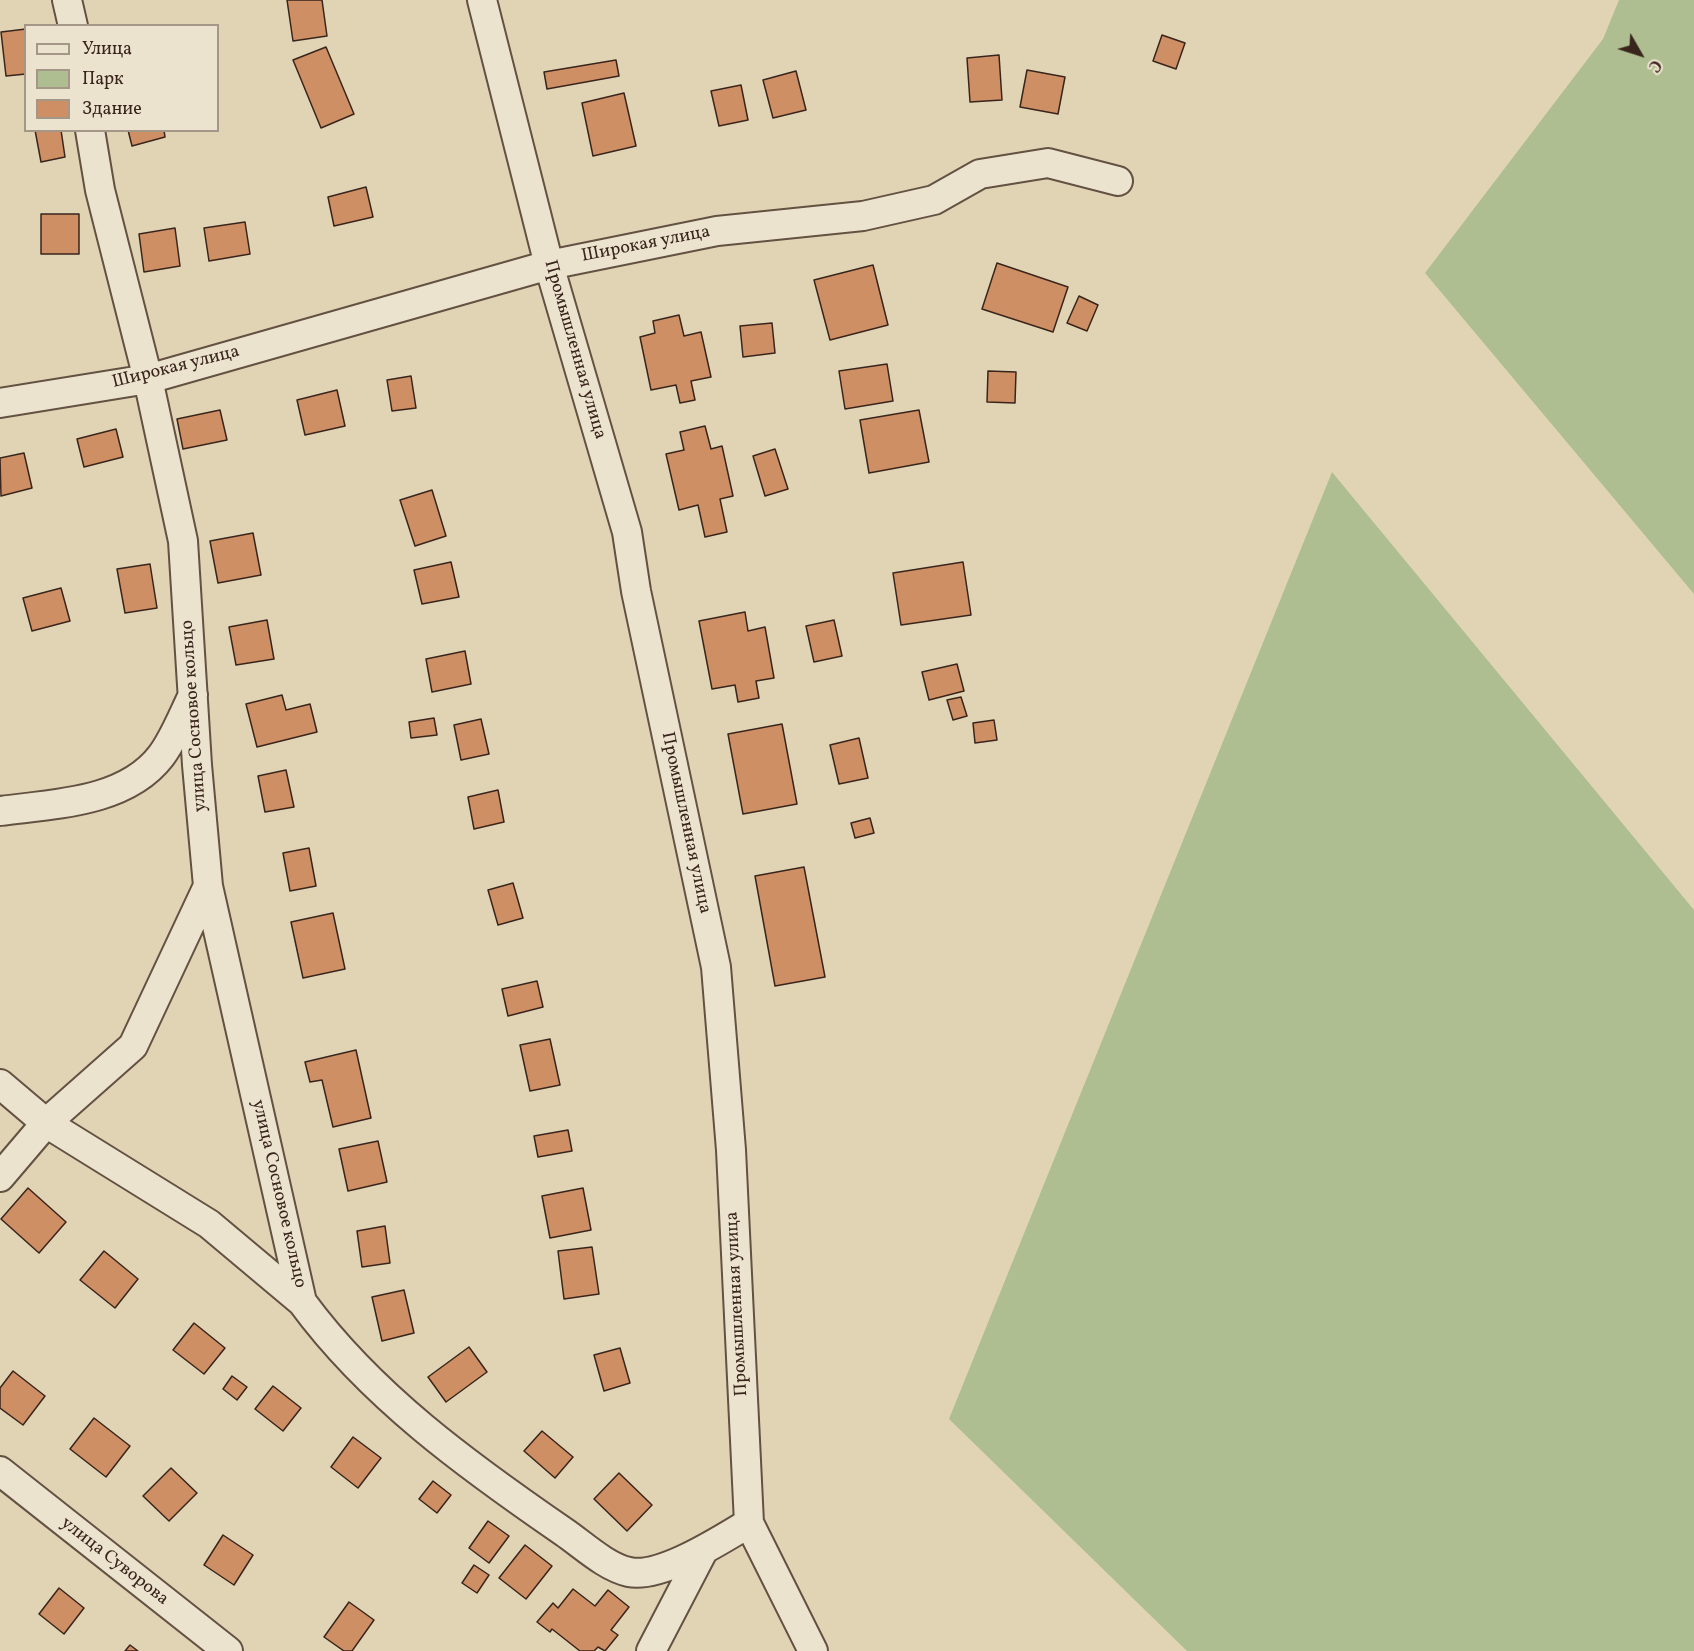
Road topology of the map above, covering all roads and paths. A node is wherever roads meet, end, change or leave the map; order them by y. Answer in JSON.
{"nodes":[{"id":1,"x":67,"y":0,"type":"edge"},
{"id":2,"x":482,"y":0,"type":"edge"},
{"id":3,"x":73,"y":24,"type":"edge"},
{"id":4,"x":90,"y":132,"type":"edge"},
{"id":5,"x":1118,"y":181,"type":"dead end"},
{"id":6,"x":549,"y":265,"type":"junction"},
{"id":7,"x":148,"y":379,"type":"junction"},
{"id":8,"x":0,"y":403,"type":"edge"},
{"id":9,"x":193,"y":695,"type":"junction"},
{"id":10,"x":0,"y":811,"type":"edge"},
{"id":11,"x":208,"y":886,"type":"junction"},
{"id":12,"x":0,"y":1084,"type":"edge"},
{"id":13,"x":46,"y":1123,"type":"junction"},
{"id":14,"x":0,"y":1178,"type":"edge"},
{"id":15,"x":303,"y":1302,"type":"junction"},
{"id":16,"x":0,"y":1471,"type":"edge"},
{"id":17,"x":749,"y":1523,"type":"junction"},
{"id":18,"x":703,"y":1551,"type":"junction"},
{"id":19,"x":213,"y":1647,"type":"edge"},
{"id":20,"x":651,"y":1651,"type":"edge"},
{"id":21,"x":813,"y":1651,"type":"edge"}],
"edges":[{"from":1,"to":3,"type":"street"},
{"from":2,"to":6,"type":"street","name":"Промышленная улица"},
{"from":4,"to":7,"type":"street","name":"улица Сосновое кольцо"},
{"from":5,"to":6,"type":"street","name":"Широкая улица"},
{"from":6,"to":7,"type":"street","name":"Широкая улица"},
{"from":6,"to":17,"type":"street","name":"Промышленная улица"},
{"from":7,"to":8,"type":"street","name":"Широкая улица"},
{"from":7,"to":9,"type":"street","name":"улица Сосновое кольцо"},
{"from":9,"to":10,"type":"street"},
{"from":9,"to":11,"type":"street","name":"улица Сосновое кольцо"},
{"from":11,"to":13,"type":"street"},
{"from":11,"to":15,"type":"street","name":"улица Сосновое кольцо"},
{"from":12,"to":13,"type":"street","name":"улица Сосновое кольцо"},
{"from":13,"to":14,"type":"street"},
{"from":13,"to":15,"type":"street","name":"улица Сосновое кольцо"},
{"from":15,"to":18,"type":"street","name":"улица Сосновое кольцо"},
{"from":16,"to":19,"type":"street","name":"улица Суворова"},
{"from":17,"to":18,"type":"street","name":"улица Сосновое кольцо"},
{"from":17,"to":21,"type":"street","name":"Промышленная улица"},
{"from":18,"to":20,"type":"street"}]}
